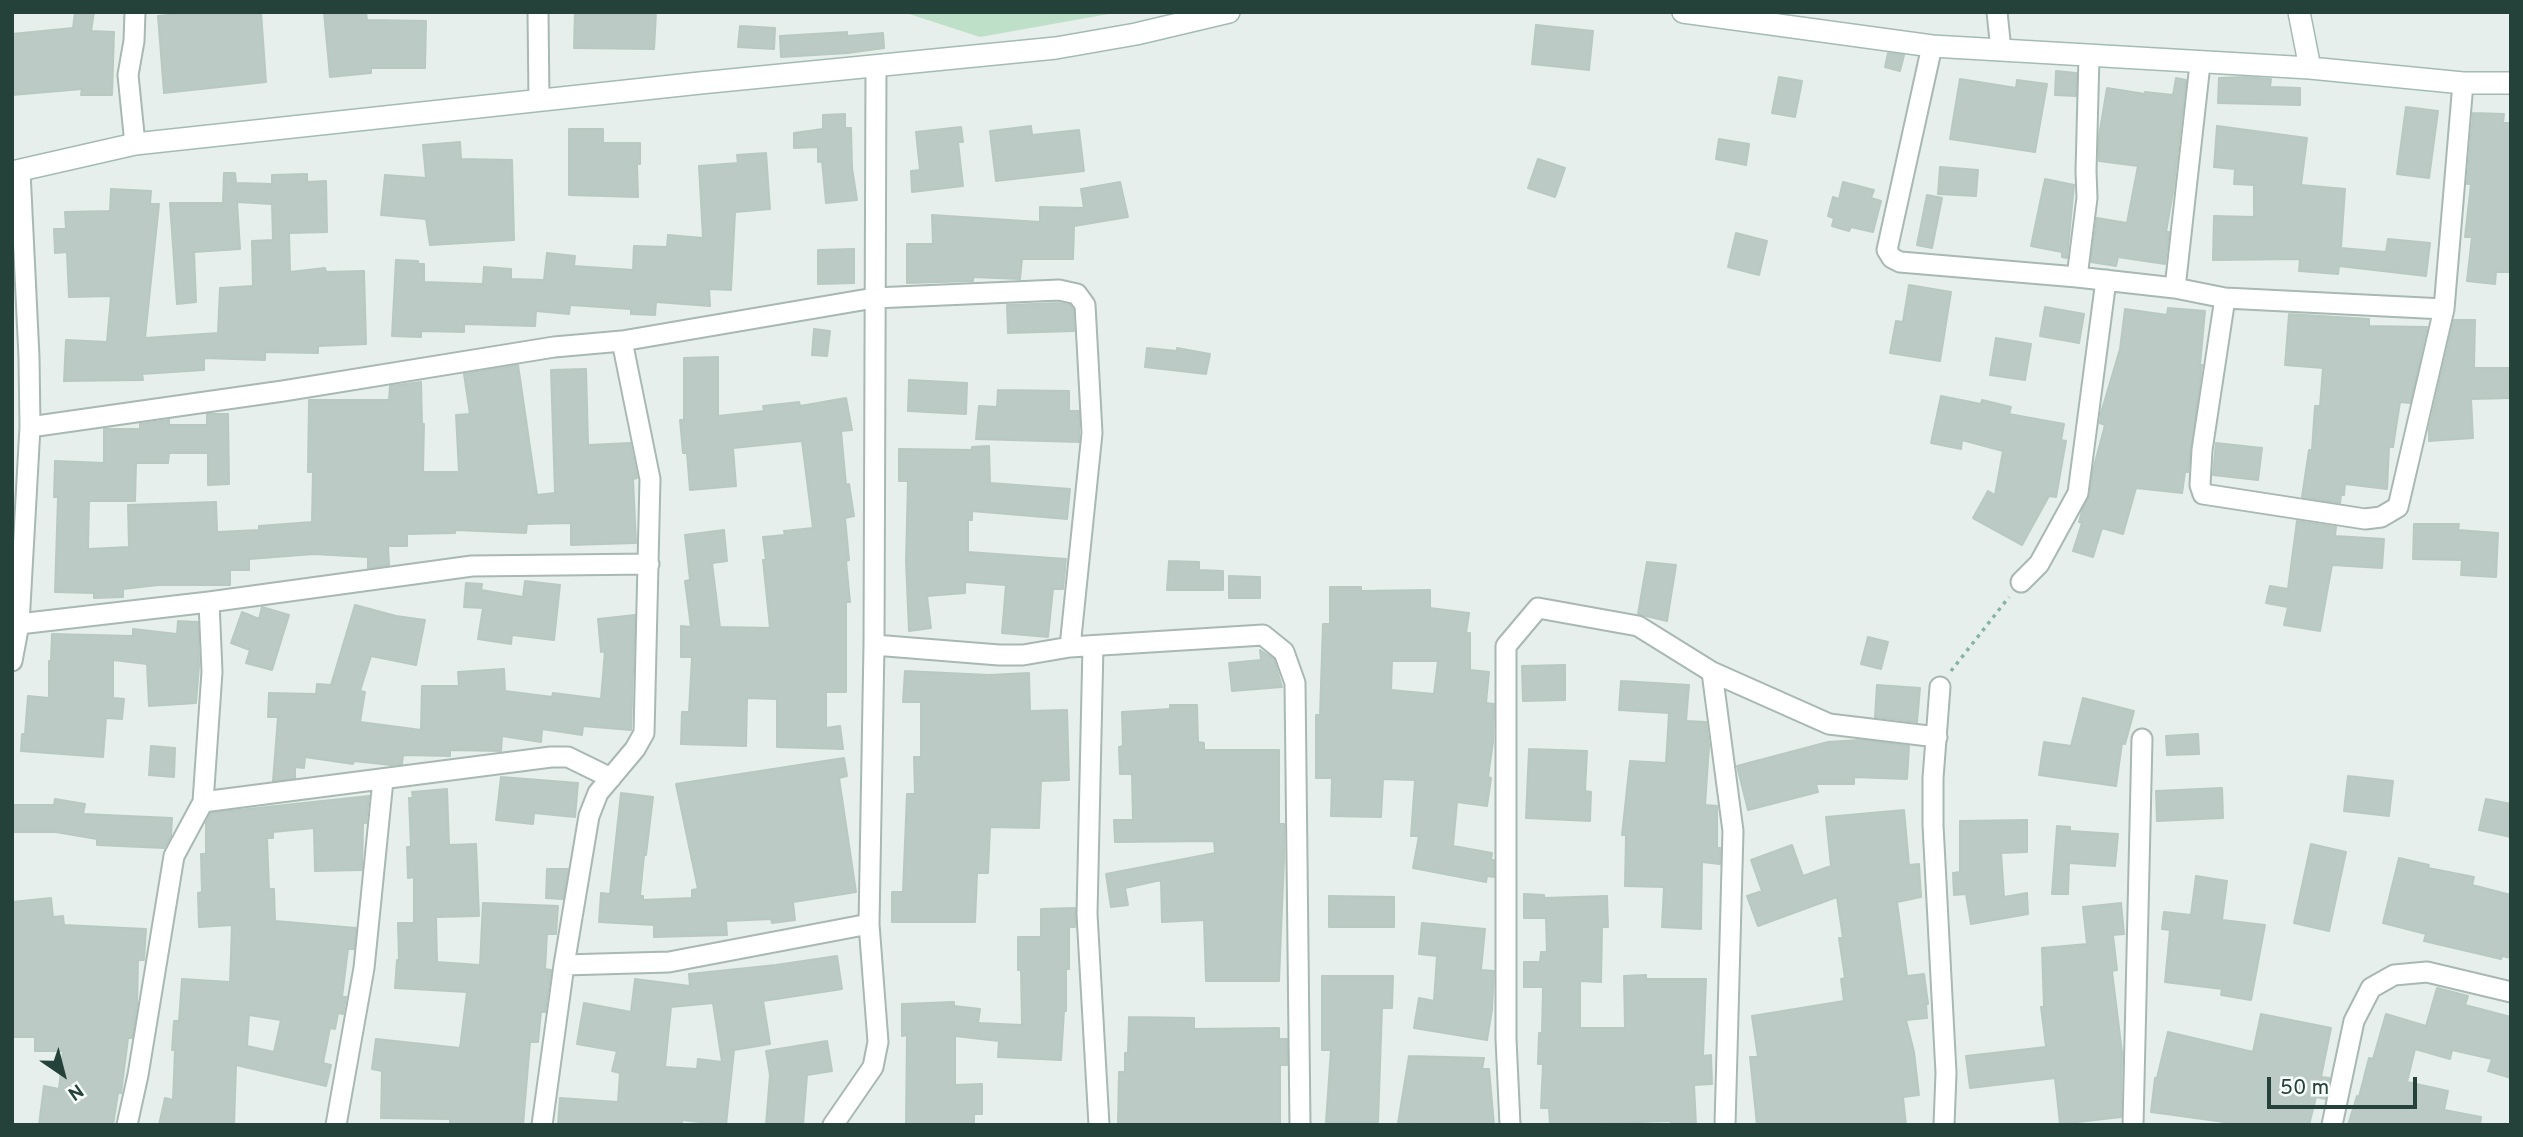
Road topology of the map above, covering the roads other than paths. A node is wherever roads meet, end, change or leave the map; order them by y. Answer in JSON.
{"nodes":[{"id":1,"x":135,"y":12,"type":"edge"},
{"id":2,"x":538,"y":12,"type":"edge"},
{"id":3,"x":1229,"y":12,"type":"edge"},
{"id":4,"x":1683,"y":12,"type":"edge"},
{"id":5,"x":1997,"y":12,"type":"edge"},
{"id":6,"x":2299,"y":12,"type":"edge"},
{"id":7,"x":1751,"y":17,"type":"edge"},
{"id":8,"x":1932,"y":46,"type":"junction"},
{"id":9,"x":2001,"y":50,"type":"junction"},
{"id":10,"x":2089,"y":56,"type":"junction"},
{"id":11,"x":2200,"y":64,"type":"junction"},
{"id":12,"x":876,"y":66,"type":"junction"},
{"id":13,"x":2310,"y":68,"type":"junction"},
{"id":14,"x":2463,"y":83,"type":"junction"},
{"id":15,"x":2511,"y":83,"type":"edge"},
{"id":16,"x":540,"y":100,"type":"junction"},
{"id":17,"x":135,"y":144,"type":"junction"},
{"id":18,"x":16,"y":172,"type":"edge"},
{"id":19,"x":2077,"y":277,"type":"junction"},
{"id":20,"x":2106,"y":280,"type":"junction"},
{"id":21,"x":2175,"y":288,"type":"junction"},
{"id":22,"x":874,"y":298,"type":"junction"},
{"id":23,"x":2225,"y":298,"type":"junction"},
{"id":24,"x":2444,"y":309,"type":"junction"},
{"id":25,"x":622,"y":341,"type":"junction"},
{"id":26,"x":30,"y":426,"type":"junction"},
{"id":27,"x":18,"y":560,"type":"edge"},
{"id":28,"x":649,"y":564,"type":"junction"},
{"id":29,"x":2021,"y":582,"type":"road end"},
{"id":30,"x":209,"y":602,"type":"junction"},
{"id":31,"x":19,"y":624,"type":"junction"},
{"id":32,"x":874,"y":645,"type":"junction"},
{"id":33,"x":1093,"y":646,"type":"junction"},
{"id":34,"x":1070,"y":647,"type":"junction"},
{"id":35,"x":12,"y":661,"type":"edge"},
{"id":36,"x":1712,"y":672,"type":"junction"},
{"id":37,"x":1940,"y":687,"type":"road end"},
{"id":38,"x":1937,"y":737,"type":"junction"},
{"id":39,"x":2142,"y":739,"type":"dead end"},
{"id":40,"x":611,"y":778,"type":"junction"},
{"id":41,"x":383,"y":780,"type":"junction"},
{"id":42,"x":203,"y":802,"type":"junction"},
{"id":43,"x":869,"y":924,"type":"junction"},
{"id":44,"x":564,"y":965,"type":"junction"},
{"id":45,"x":2511,"y":992,"type":"edge"},
{"id":46,"x":127,"y":1125,"type":"edge"},
{"id":47,"x":336,"y":1125,"type":"edge"},
{"id":48,"x":542,"y":1125,"type":"edge"},
{"id":49,"x":833,"y":1125,"type":"edge"},
{"id":50,"x":1099,"y":1125,"type":"edge"},
{"id":51,"x":1300,"y":1125,"type":"edge"},
{"id":52,"x":1510,"y":1125,"type":"edge"},
{"id":53,"x":1725,"y":1125,"type":"edge"},
{"id":54,"x":1944,"y":1125,"type":"edge"},
{"id":55,"x":2133,"y":1125,"type":"edge"},
{"id":56,"x":2332,"y":1125,"type":"edge"}],
"edges":[{"from":1,"to":17,"type":"street"},
{"from":2,"to":16,"type":"street"},
{"from":3,"to":12,"type":"street"},
{"from":4,"to":7,"type":"street"},
{"from":5,"to":9,"type":"street"},
{"from":6,"to":13,"type":"street"},
{"from":7,"to":8,"type":"street"},
{"from":8,"to":9,"type":"street"},
{"from":8,"to":19,"type":"street"},
{"from":9,"to":10,"type":"street"},
{"from":10,"to":11,"type":"street"},
{"from":10,"to":19,"type":"street"},
{"from":11,"to":13,"type":"street"},
{"from":11,"to":21,"type":"street"},
{"from":12,"to":16,"type":"street"},
{"from":12,"to":22,"type":"street"},
{"from":13,"to":14,"type":"street"},
{"from":14,"to":15,"type":"street"},
{"from":14,"to":24,"type":"street"},
{"from":16,"to":17,"type":"street"},
{"from":17,"to":18,"type":"street"},
{"from":18,"to":26,"type":"street"},
{"from":19,"to":20,"type":"street"},
{"from":20,"to":21,"type":"street"},
{"from":20,"to":29,"type":"street"},
{"from":21,"to":23,"type":"street"},
{"from":22,"to":25,"type":"street"},
{"from":22,"to":32,"type":"street"},
{"from":22,"to":34,"type":"street"},
{"from":23,"to":24,"type":"street"},
{"from":23,"to":24,"type":"street"},
{"from":25,"to":26,"type":"street"},
{"from":25,"to":28,"type":"street"},
{"from":26,"to":27,"type":"street"},
{"from":27,"to":31,"type":"street"},
{"from":28,"to":30,"type":"street"},
{"from":28,"to":40,"type":"street"},
{"from":30,"to":31,"type":"street"},
{"from":30,"to":42,"type":"street"},
{"from":31,"to":35,"type":"street"},
{"from":32,"to":34,"type":"street"},
{"from":32,"to":43,"type":"street"},
{"from":33,"to":34,"type":"street"},
{"from":33,"to":50,"type":"street"},
{"from":33,"to":51,"type":"street"},
{"from":36,"to":38,"type":"street"},
{"from":36,"to":52,"type":"street"},
{"from":36,"to":53,"type":"street"},
{"from":37,"to":38,"type":"street"},
{"from":38,"to":54,"type":"street"},
{"from":39,"to":55,"type":"street"},
{"from":40,"to":41,"type":"street"},
{"from":40,"to":44,"type":"street"},
{"from":41,"to":42,"type":"street"},
{"from":41,"to":47,"type":"street"},
{"from":42,"to":46,"type":"street"},
{"from":43,"to":44,"type":"street"},
{"from":43,"to":49,"type":"street"},
{"from":44,"to":48,"type":"street"},
{"from":45,"to":56,"type":"street"}]}
